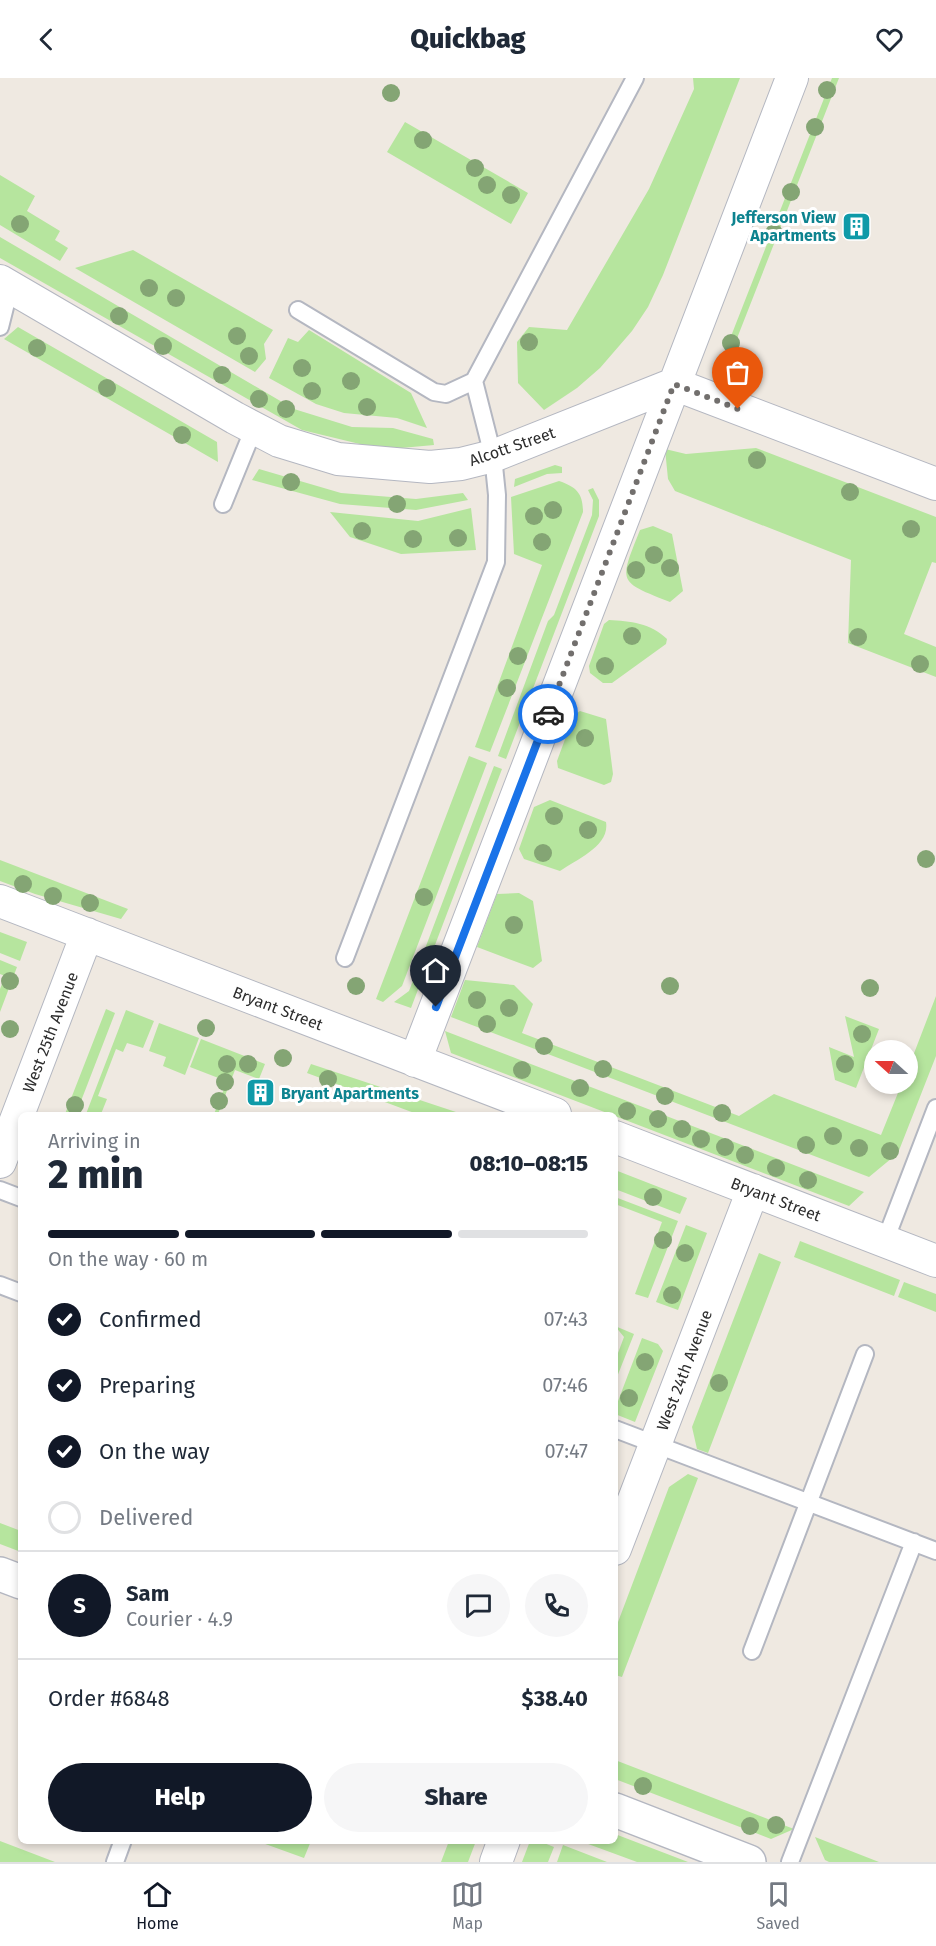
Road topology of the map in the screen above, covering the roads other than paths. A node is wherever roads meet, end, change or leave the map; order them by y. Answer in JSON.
{"nodes":[{"id":1,"x":635,"y":78,"type":"edge"},
{"id":2,"x":792,"y":78,"type":"edge"},
{"id":3,"x":5,"y":284,"type":"edge"},
{"id":4,"x":298,"y":310,"type":"dead end"},
{"id":5,"x":0,"y":327,"type":"edge"},
{"id":6,"x":474,"y":381,"type":"junction"},
{"id":7,"x":674,"y":384,"type":"junction"},
{"id":8,"x":254,"y":428,"type":"junction"},
{"id":9,"x":493,"y":456,"type":"junction"},
{"id":10,"x":936,"y":484,"type":"edge"},
{"id":11,"x":223,"y":504,"type":"dead end"},
{"id":12,"x":0,"y":901,"type":"edge"},
{"id":13,"x":87,"y":934,"type":"junction"},
{"id":14,"x":345,"y":958,"type":"dead end"},
{"id":15,"x":415,"y":1061,"type":"junction"},
{"id":16,"x":936,"y":1108,"type":"edge"},
{"id":17,"x":19,"y":1112,"type":"edge"},
{"id":18,"x":550,"y":1112,"type":"edge"},
{"id":19,"x":18,"y":1115,"type":"edge"},
{"id":20,"x":618,"y":1138,"type":"edge"},
{"id":21,"x":0,"y":1162,"type":"edge"},
{"id":22,"x":0,"y":1190,"type":"edge"},
{"id":23,"x":753,"y":1190,"type":"junction"},
{"id":24,"x":18,"y":1197,"type":"edge"},
{"id":25,"x":885,"y":1241,"type":"junction"},
{"id":26,"x":936,"y":1261,"type":"edge"},
{"id":27,"x":0,"y":1285,"type":"edge"},
{"id":28,"x":18,"y":1292,"type":"edge"},
{"id":29,"x":865,"y":1354,"type":"dead end"},
{"id":30,"x":618,"y":1430,"type":"edge"},
{"id":31,"x":655,"y":1444,"type":"junction"},
{"id":32,"x":808,"y":1502,"type":"junction"},
{"id":33,"x":618,"y":1532,"type":"edge"},
{"id":34,"x":914,"y":1542,"type":"junction"},
{"id":35,"x":936,"y":1551,"type":"edge"},
{"id":36,"x":0,"y":1574,"type":"edge"},
{"id":37,"x":18,"y":1581,"type":"edge"},
{"id":38,"x":752,"y":1651,"type":"dead end"},
{"id":39,"x":618,"y":1811,"type":"edge"},
{"id":40,"x":122,"y":1844,"type":"edge"},
{"id":41,"x":503,"y":1844,"type":"edge"},
{"id":42,"x":115,"y":1862,"type":"edge"},
{"id":43,"x":496,"y":1862,"type":"edge"},
{"id":44,"x":749,"y":1862,"type":"edge"},
{"id":45,"x":790,"y":1862,"type":"edge"}],
"edges":[{"from":1,"to":6,"type":"lane"},
{"from":2,"to":7,"type":"street"},
{"from":3,"to":5,"type":"lane"},
{"from":3,"to":8,"type":"street","name":"Alcott Street"},
{"from":4,"to":6,"type":"lane"},
{"from":6,"to":9,"type":"lane"},
{"from":7,"to":9,"type":"street","name":"Alcott Street"},
{"from":7,"to":10,"type":"street"},
{"from":7,"to":15,"type":"street"},
{"from":8,"to":9,"type":"street","name":"Alcott Street"},
{"from":8,"to":11,"type":"lane"},
{"from":9,"to":14,"type":"lane"},
{"from":12,"to":13,"type":"street","name":"Bryant Street"},
{"from":13,"to":15,"type":"street","name":"Bryant Street"},
{"from":13,"to":17,"type":"street","name":"West 25th Avenue"},
{"from":15,"to":18,"type":"street","name":"Bryant Street"},
{"from":16,"to":25,"type":"lane"},
{"from":19,"to":21,"type":"street","name":"West 25th Avenue"},
{"from":20,"to":23,"type":"street","name":"Bryant Street"},
{"from":22,"to":24,"type":"lane"},
{"from":23,"to":25,"type":"street","name":"Bryant Street"},
{"from":23,"to":31,"type":"street","name":"West 24th Avenue"},
{"from":25,"to":26,"type":"street","name":"Bryant Street"},
{"from":27,"to":28,"type":"lane"},
{"from":29,"to":32,"type":"lane"},
{"from":30,"to":31,"type":"lane"},
{"from":31,"to":32,"type":"lane"},
{"from":31,"to":33,"type":"street","name":"West 24th Avenue"},
{"from":32,"to":34,"type":"lane"},
{"from":32,"to":38,"type":"lane"},
{"from":34,"to":35,"type":"lane"},
{"from":34,"to":45,"type":"lane"},
{"from":36,"to":37,"type":"street"},
{"from":39,"to":44,"type":"street"},
{"from":40,"to":42,"type":"lane"},
{"from":41,"to":43,"type":"street"}]}
